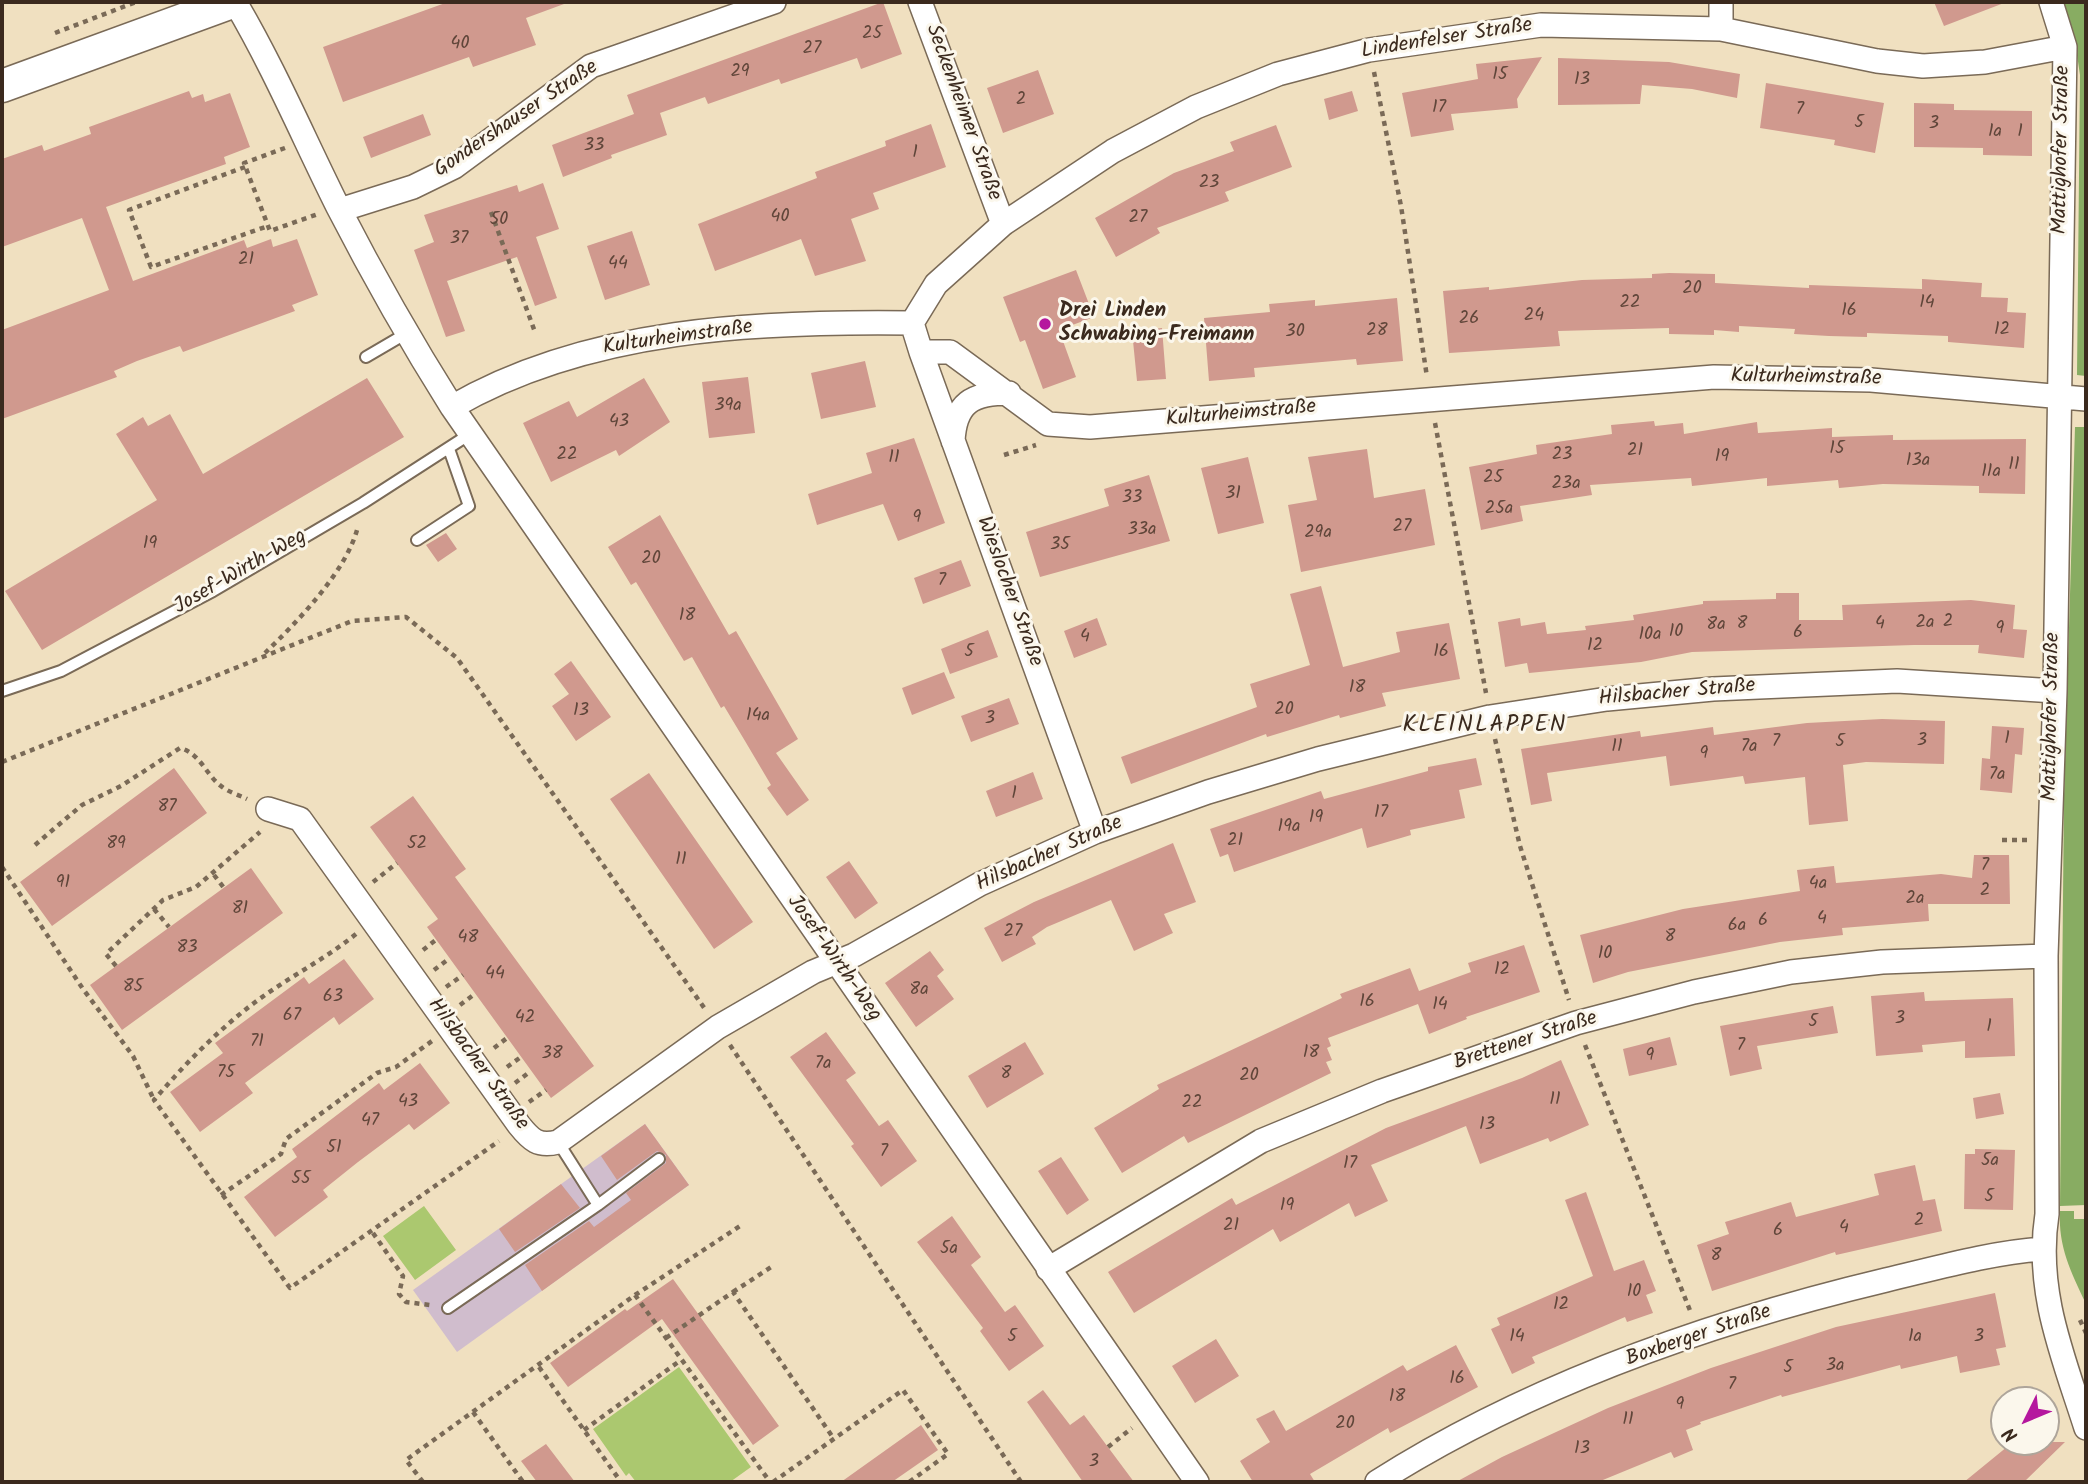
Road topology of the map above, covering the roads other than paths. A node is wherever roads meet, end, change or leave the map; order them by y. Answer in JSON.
{"nodes":[{"id":1,"x":234,"y":2,"type":"edge"},
{"id":2,"x":774,"y":2,"type":"edge"},
{"id":3,"x":920,"y":2,"type":"edge"},
{"id":4,"x":1721,"y":2,"type":"edge"},
{"id":5,"x":2051,"y":2,"type":"edge"},
{"id":6,"x":1721,"y":29,"type":"junction"},
{"id":7,"x":2065,"y":47,"type":"junction"},
{"id":8,"x":2,"y":86,"type":"edge"},
{"id":9,"x":339,"y":208,"type":"junction"},
{"id":10,"x":1003,"y":224,"type":"junction"},
{"id":11,"x":912,"y":323,"type":"junction"},
{"id":12,"x":407,"y":333,"type":"junction"},
{"id":13,"x":921,"y":352,"type":"junction"},
{"id":14,"x":366,"y":357,"type":"dead end"},
{"id":15,"x":1009,"y":393,"type":"junction"},
{"id":16,"x":2058,"y":396,"type":"junction"},
{"id":17,"x":2086,"y":398,"type":"edge"},
{"id":18,"x":452,"y":407,"type":"junction"},
{"id":19,"x":470,"y":434,"type":"junction"},
{"id":20,"x":953,"y":441,"type":"junction"},
{"id":21,"x":449,"y":449,"type":"junction"},
{"id":22,"x":417,"y":540,"type":"dead end"},
{"id":23,"x":2,"y":691,"type":"edge"},
{"id":24,"x":2055,"y":691,"type":"junction"},
{"id":25,"x":275,"y":811,"type":"road end"},
{"id":26,"x":1095,"y":832,"type":"junction"},
{"id":27,"x":2046,"y":956,"type":"junction"},
{"id":28,"x":835,"y":963,"type":"junction"},
{"id":29,"x":558,"y":1142,"type":"junction"},
{"id":30,"x":659,"y":1159,"type":"dead end"},
{"id":31,"x":598,"y":1205,"type":"junction"},
{"id":32,"x":2042,"y":1249,"type":"junction"},
{"id":33,"x":1048,"y":1269,"type":"junction"},
{"id":34,"x":448,"y":1308,"type":"road end"},
{"id":35,"x":2086,"y":1428,"type":"edge"},
{"id":36,"x":1197,"y":1482,"type":"edge"},
{"id":37,"x":1377,"y":1482,"type":"edge"}],
"edges":[{"from":1,"to":8,"type":"main road"},
{"from":1,"to":9,"type":"street","name":"Josef-Wirth-Weg"},
{"from":2,"to":9,"type":"street","name":"Gondershauser Straße"},
{"from":3,"to":10,"type":"street","name":"Seckenheimer Straße"},
{"from":4,"to":6,"type":"street"},
{"from":5,"to":7,"type":"street","name":"Mattighofer Straße"},
{"from":6,"to":7,"type":"street","name":"Lindenfelser Straße"},
{"from":6,"to":10,"type":"street","name":"Lindenfelser Straße"},
{"from":7,"to":16,"type":"street","name":"Mattighofer Straße"},
{"from":9,"to":12,"type":"street","name":"Josef-Wirth-Weg"},
{"from":10,"to":11,"type":"street","name":"Lindenfelser Straße"},
{"from":11,"to":13,"type":"street"},
{"from":11,"to":18,"type":"street","name":"Kulturheimstraße"},
{"from":12,"to":14,"type":"lane"},
{"from":12,"to":18,"type":"street","name":"Josef-Wirth-Weg"},
{"from":13,"to":15,"type":"street","name":"Kulturheimstraße"},
{"from":13,"to":20,"type":"street","name":"Wieslocher Straße"},
{"from":15,"to":16,"type":"street","name":"Kulturheimstraße"},
{"from":15,"to":20,"type":"street"},
{"from":16,"to":17,"type":"street","name":"Kulturheimstraße"},
{"from":16,"to":24,"type":"street","name":"Mattighofer Straße"},
{"from":18,"to":19,"type":"street","name":"Josef-Wirth-Weg"},
{"from":19,"to":21,"type":"lane","name":"Josef-Wirth-Weg"},
{"from":19,"to":28,"type":"street","name":"Josef-Wirth-Weg"},
{"from":20,"to":26,"type":"street","name":"Wieslocher Straße"},
{"from":21,"to":22,"type":"lane"},
{"from":21,"to":23,"type":"lane","name":"Josef-Wirth-Weg"},
{"from":24,"to":26,"type":"street","name":"Hilsbacher Straße"},
{"from":24,"to":27,"type":"street","name":"Mattighofer Straße"},
{"from":25,"to":29,"type":"street","name":"Hilsbacher Straße"},
{"from":26,"to":28,"type":"street","name":"Hilsbacher Straße"},
{"from":27,"to":32,"type":"street","name":"Mattighofer Straße"},
{"from":27,"to":33,"type":"street","name":"Brettener Straße"},
{"from":28,"to":29,"type":"street","name":"Hilsbacher Straße"},
{"from":28,"to":33,"type":"street","name":"Josef-Wirth-Weg"},
{"from":29,"to":31,"type":"lane"},
{"from":30,"to":31,"type":"lane"},
{"from":31,"to":34,"type":"lane"},
{"from":32,"to":35,"type":"street","name":"Mattighofer Straße"},
{"from":32,"to":37,"type":"street","name":"Boxberger Straße"},
{"from":33,"to":36,"type":"street","name":"Josef-Wirth-Weg"}]}
